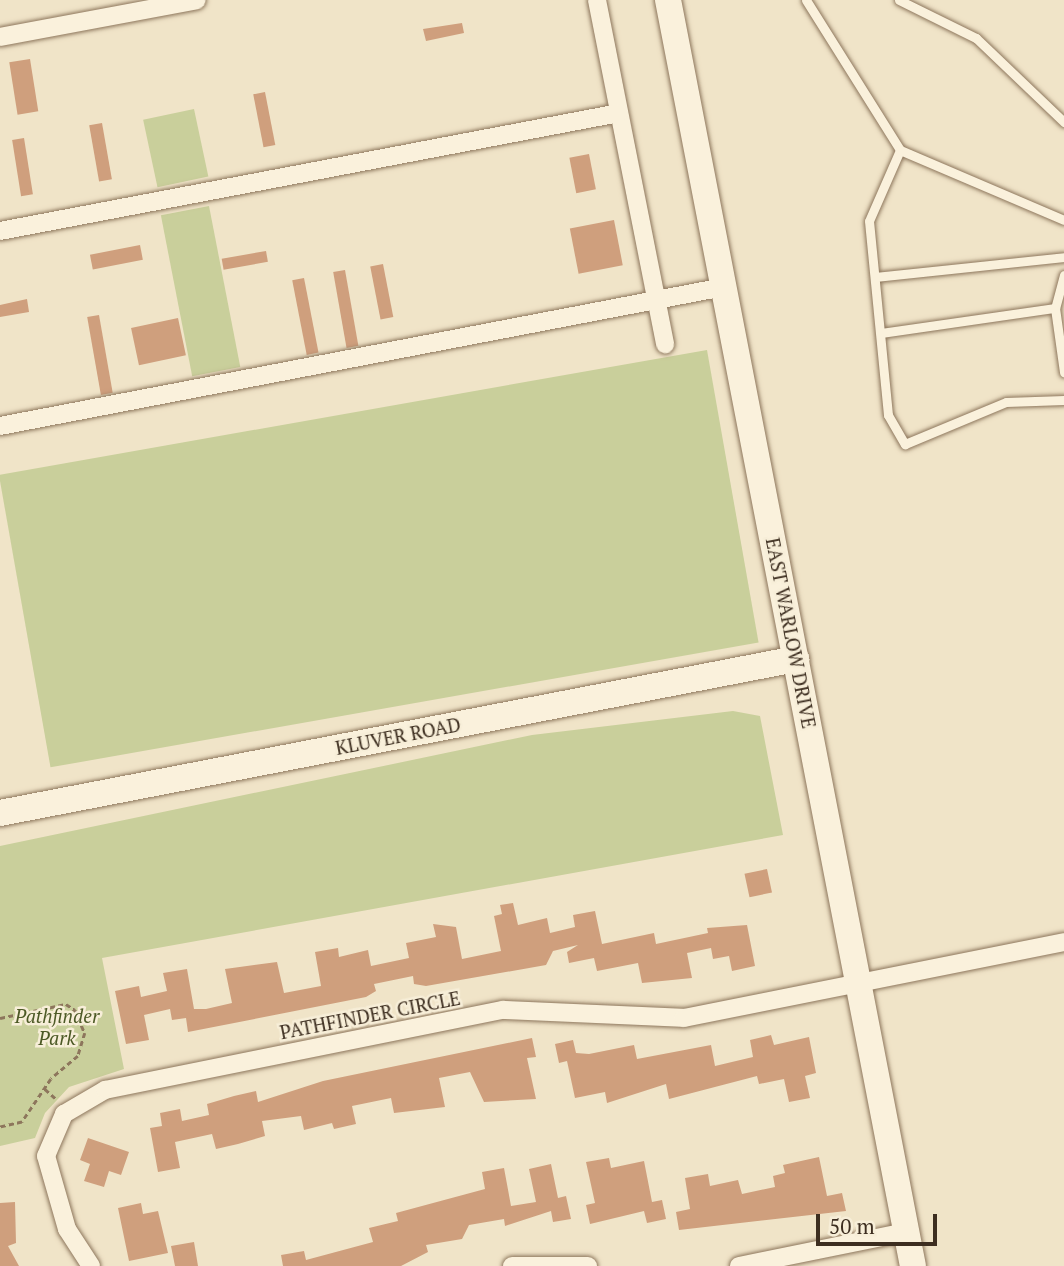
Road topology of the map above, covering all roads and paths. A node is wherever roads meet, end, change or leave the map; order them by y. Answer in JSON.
{"nodes":[{"id":1,"x":197,"y":0,"type":"edge"},
{"id":2,"x":597,"y":0,"type":"edge"},
{"id":3,"x":668,"y":0,"type":"edge"},
{"id":4,"x":806,"y":0,"type":"edge"},
{"id":5,"x":899,"y":0,"type":"edge"},
{"id":6,"x":0,"y":37,"type":"edge"},
{"id":7,"x":620,"y":113,"type":"junction"},
{"id":8,"x":1064,"y":122,"type":"edge"},
{"id":9,"x":900,"y":150,"type":"junction"},
{"id":10,"x":1064,"y":220,"type":"edge"},
{"id":11,"x":0,"y":231,"type":"edge"},
{"id":12,"x":1064,"y":257,"type":"edge"},
{"id":13,"x":1064,"y":275,"type":"edge"},
{"id":14,"x":875,"y":277,"type":"junction"},
{"id":15,"x":724,"y":287,"type":"junction"},
{"id":16,"x":1061,"y":294,"type":"edge"},
{"id":17,"x":656,"y":302,"type":"junction"},
{"id":18,"x":1055,"y":308,"type":"junction"},
{"id":19,"x":881,"y":333,"type":"junction"},
{"id":20,"x":665,"y":344,"type":"dead end"},
{"id":21,"x":1064,"y":372,"type":"edge"},
{"id":22,"x":1064,"y":400,"type":"edge"},
{"id":23,"x":0,"y":426,"type":"edge"},
{"id":24,"x":796,"y":659,"type":"junction"},
{"id":25,"x":0,"y":813,"type":"edge"},
{"id":26,"x":1064,"y":942,"type":"edge"},
{"id":27,"x":858,"y":985,"type":"junction"},
{"id":28,"x":0,"y":1018,"type":"edge"},
{"id":29,"x":44,"y":1089,"type":"junction"},
{"id":30,"x":58,"y":1101,"type":"dead end"},
{"id":31,"x":0,"y":1127,"type":"edge"},
{"id":32,"x":906,"y":1232,"type":"junction"},
{"id":33,"x":91,"y":1266,"type":"edge"},
{"id":34,"x":512,"y":1266,"type":"edge"},
{"id":35,"x":588,"y":1266,"type":"edge"},
{"id":36,"x":739,"y":1266,"type":"edge"},
{"id":37,"x":913,"y":1266,"type":"edge"}],
"edges":[{"from":1,"to":6,"type":"street"},
{"from":2,"to":7,"type":"street"},
{"from":3,"to":15,"type":"street","name":"EAST WARLOW DRIVE"},
{"from":4,"to":9,"type":"lane"},
{"from":5,"to":8,"type":"lane"},
{"from":7,"to":11,"type":"street"},
{"from":7,"to":17,"type":"street"},
{"from":9,"to":10,"type":"lane"},
{"from":9,"to":14,"type":"lane"},
{"from":12,"to":14,"type":"lane"},
{"from":13,"to":16,"type":"lane"},
{"from":14,"to":19,"type":"lane"},
{"from":15,"to":17,"type":"street"},
{"from":15,"to":24,"type":"street","name":"EAST WARLOW DRIVE"},
{"from":16,"to":18,"type":"lane"},
{"from":17,"to":20,"type":"street"},
{"from":17,"to":23,"type":"street"},
{"from":18,"to":19,"type":"lane"},
{"from":18,"to":21,"type":"lane"},
{"from":19,"to":22,"type":"lane"},
{"from":24,"to":25,"type":"street","name":"KLUVER ROAD"},
{"from":24,"to":27,"type":"street","name":"EAST WARLOW DRIVE"},
{"from":26,"to":27,"type":"street","name":"PATHFINDER CIRCLE"},
{"from":27,"to":32,"type":"street","name":"EAST WARLOW DRIVE"},
{"from":27,"to":33,"type":"street","name":"PATHFINDER CIRCLE"},
{"from":28,"to":29,"type":"path"},
{"from":29,"to":30,"type":"path"},
{"from":29,"to":31,"type":"path"},
{"from":32,"to":36,"type":"street"},
{"from":32,"to":37,"type":"street","name":"EAST WARLOW DRIVE"},
{"from":34,"to":35,"type":"street"}]}
